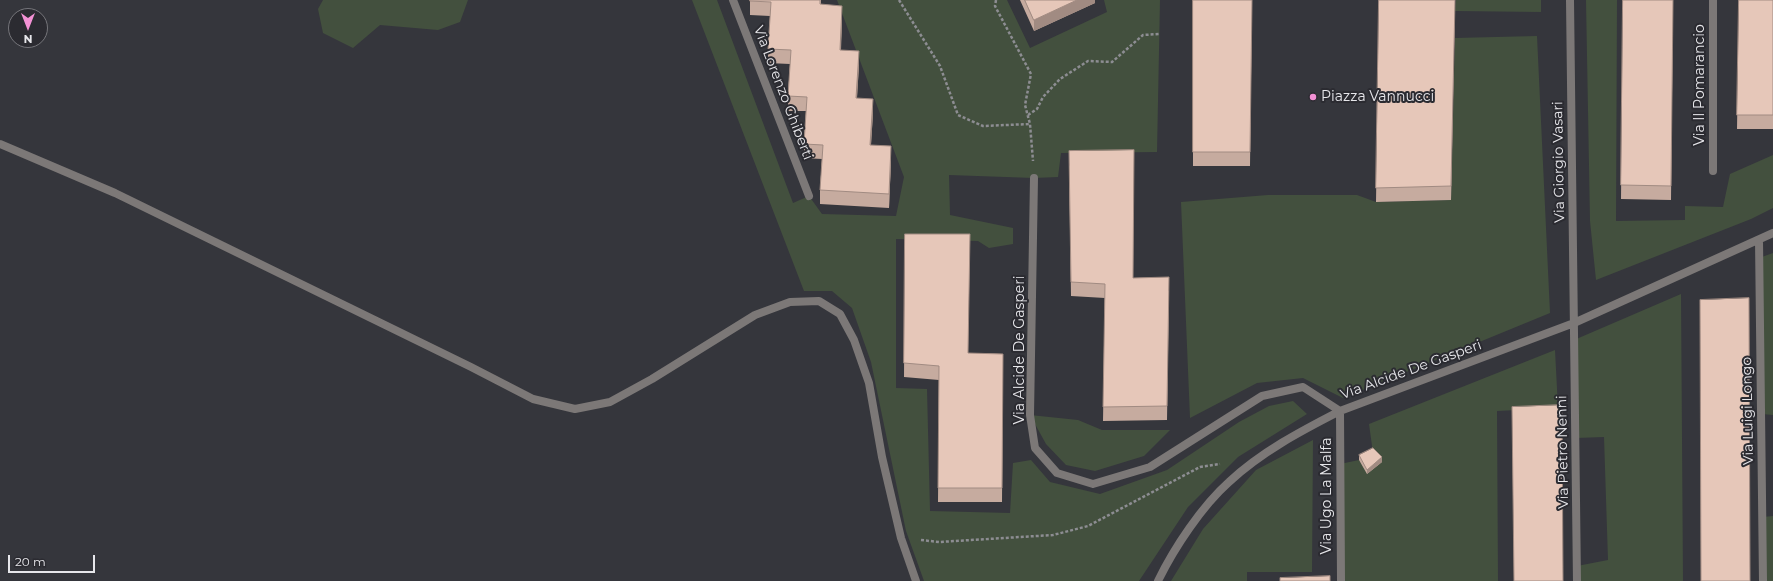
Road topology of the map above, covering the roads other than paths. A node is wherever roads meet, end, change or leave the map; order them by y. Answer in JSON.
{"nodes":[{"id":1,"x":733,"y":0,"type":"edge"},
{"id":2,"x":1570,"y":0,"type":"edge"},
{"id":3,"x":1713,"y":0,"type":"edge"},
{"id":4,"x":0,"y":144,"type":"edge"},
{"id":5,"x":1713,"y":171,"type":"dead end"},
{"id":6,"x":1034,"y":178,"type":"road end"},
{"id":7,"x":809,"y":196,"type":"dead end"},
{"id":8,"x":1773,"y":233,"type":"edge"},
{"id":9,"x":1759,"y":240,"type":"junction"},
{"id":10,"x":1574,"y":323,"type":"junction"},
{"id":11,"x":1340,"y":411,"type":"junction"},
{"id":12,"x":916,"y":581,"type":"edge"},
{"id":13,"x":1158,"y":581,"type":"edge"},
{"id":14,"x":1341,"y":581,"type":"edge"},
{"id":15,"x":1578,"y":581,"type":"edge"},
{"id":16,"x":1763,"y":581,"type":"edge"}],
"edges":[{"from":1,"to":7,"type":"street","name":"Via Lorenzo Ghiberti"},
{"from":2,"to":10,"type":"street","name":"Via Giorgio Vasari"},
{"from":3,"to":5,"type":"street","name":"Via Il Pomarancio"},
{"from":4,"to":12,"type":"street"},
{"from":6,"to":11,"type":"street","name":"Via Alcide De Gasperi"},
{"from":8,"to":9,"type":"street","name":"Via Alcide De Gasperi"},
{"from":9,"to":10,"type":"street","name":"Via Alcide De Gasperi"},
{"from":9,"to":16,"type":"street","name":"Via Luigi Longo"},
{"from":10,"to":11,"type":"street","name":"Via Alcide De Gasperi"},
{"from":10,"to":15,"type":"street","name":"Via Pietro Nenni"},
{"from":11,"to":13,"type":"street"},
{"from":11,"to":14,"type":"street","name":"Via Ugo La Malfa"}]}
